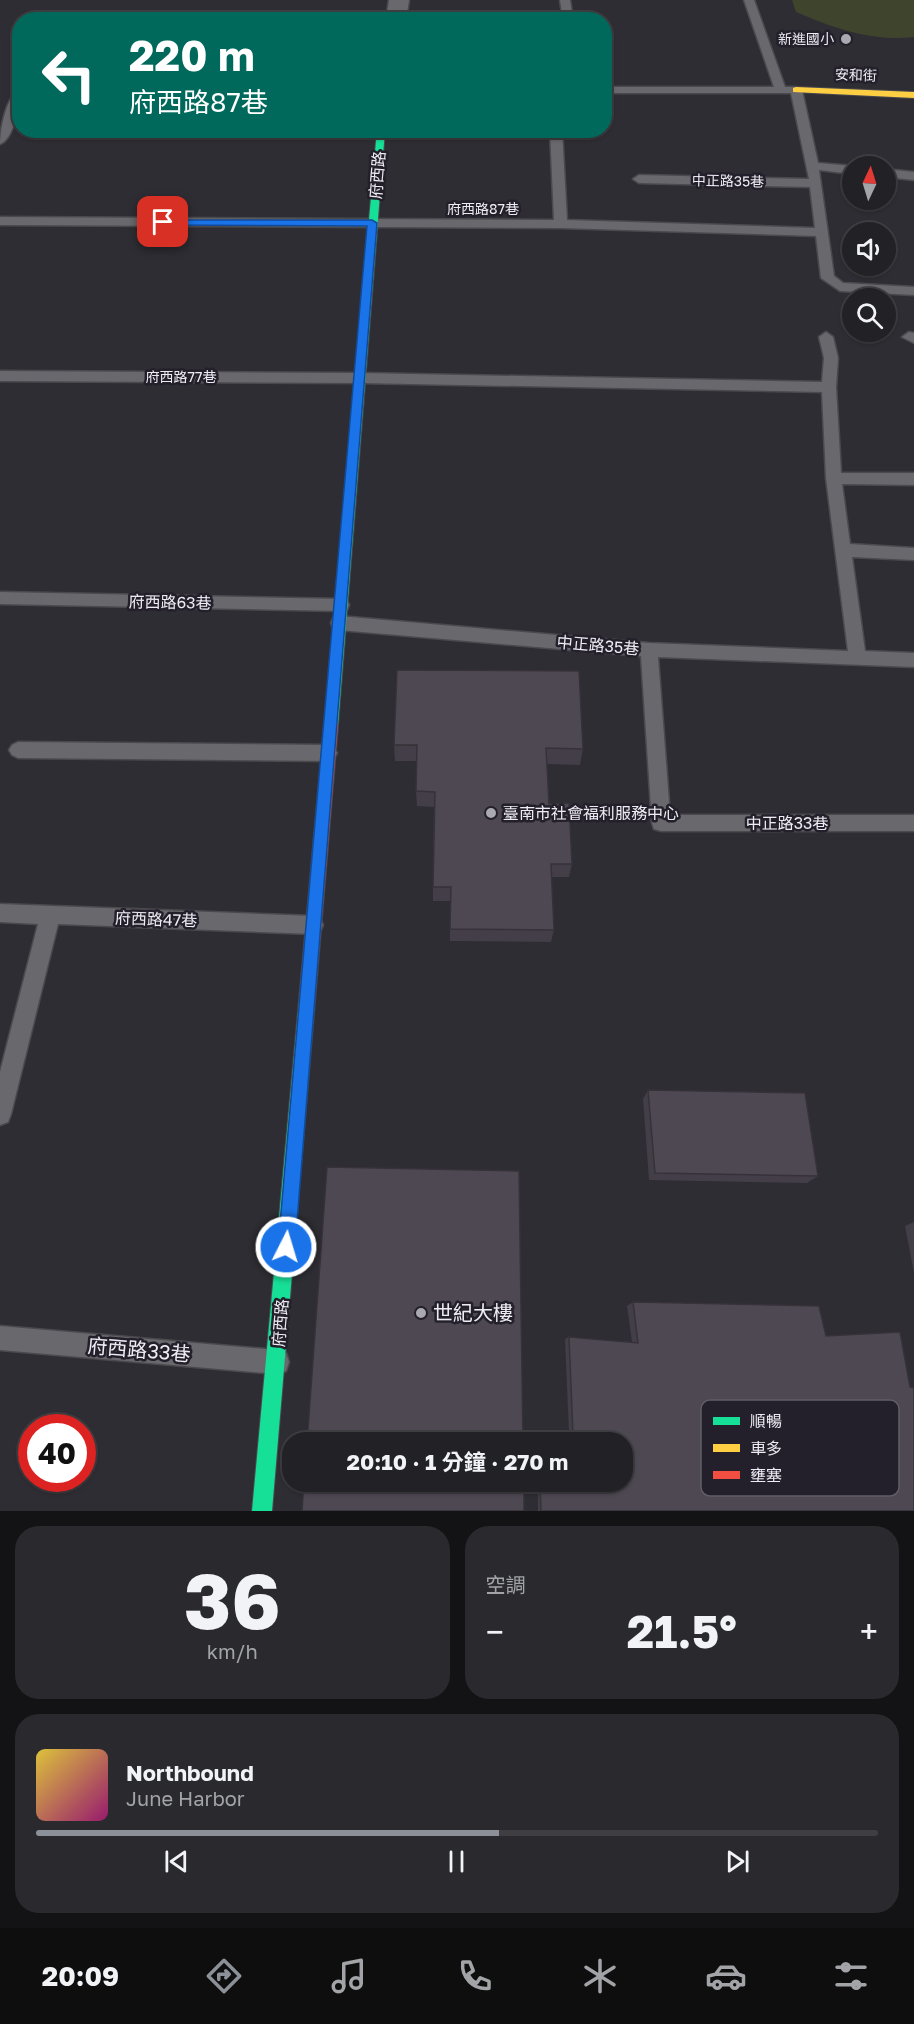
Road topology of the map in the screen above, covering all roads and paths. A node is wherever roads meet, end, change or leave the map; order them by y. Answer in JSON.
{"nodes":[{"id":1,"x":749,"y":0,"type":"edge"},
{"id":2,"x":612,"y":90,"type":"edge"},
{"id":3,"x":781,"y":90,"type":"junction"},
{"id":4,"x":796,"y":90,"type":"junction"},
{"id":5,"x":914,"y":95,"type":"edge"},
{"id":6,"x":12,"y":112,"type":"edge"},
{"id":7,"x":380,"y":138,"type":"edge"},
{"id":8,"x":556,"y":138,"type":"edge"},
{"id":9,"x":0,"y":140,"type":"edge"},
{"id":10,"x":813,"y":166,"type":"junction"},
{"id":11,"x":842,"y":169,"type":"edge"},
{"id":12,"x":896,"y":174,"type":"edge"},
{"id":13,"x":914,"y":176,"type":"edge"},
{"id":14,"x":639,"y":178,"type":"dead end"},
{"id":15,"x":816,"y":183,"type":"junction"},
{"id":16,"x":0,"y":221,"type":"edge"},
{"id":17,"x":372,"y":223,"type":"junction"},
{"id":18,"x":561,"y":224,"type":"junction"},
{"id":19,"x":822,"y":232,"type":"junction"},
{"id":20,"x":914,"y":291,"type":"edge"},
{"id":21,"x":826,"y":337,"type":"dead end"},
{"id":22,"x":0,"y":376,"type":"edge"},
{"id":23,"x":361,"y":378,"type":"junction"},
{"id":24,"x":829,"y":387,"type":"junction"},
{"id":25,"x":834,"y":478,"type":"junction"},
{"id":26,"x":914,"y":479,"type":"edge"},
{"id":27,"x":842,"y":550,"type":"junction"},
{"id":28,"x":914,"y":554,"type":"edge"},
{"id":29,"x":0,"y":598,"type":"edge"},
{"id":30,"x":341,"y":605,"type":"junction"},
{"id":31,"x":339,"y":623,"type":"junction"},
{"id":32,"x":649,"y":650,"type":"junction"},
{"id":33,"x":857,"y":658,"type":"junction"},
{"id":34,"x":914,"y":660,"type":"edge"},
{"id":35,"x":18,"y":750,"type":"dead end"},
{"id":36,"x":328,"y":753,"type":"junction"},
{"id":37,"x":914,"y":823,"type":"edge"},
{"id":38,"x":0,"y":913,"type":"edge"},
{"id":39,"x":50,"y":915,"type":"junction"},
{"id":40,"x":313,"y":925,"type":"junction"},
{"id":41,"x":0,"y":1114,"type":"edge"},
{"id":42,"x":0,"y":1338,"type":"edge"},
{"id":43,"x":277,"y":1362,"type":"junction"},
{"id":44,"x":262,"y":1511,"type":"edge"}],
"edges":[{"from":1,"to":3,"type":"lane"},
{"from":2,"to":3,"type":"lane"},
{"from":3,"to":4,"type":"lane"},
{"from":4,"to":5,"type":"street","name":"安和街"},
{"from":4,"to":10,"type":"lane"},
{"from":6,"to":9,"type":"lane"},
{"from":7,"to":17,"type":"street","name":"府西路"},
{"from":8,"to":18,"type":"lane"},
{"from":10,"to":11,"type":"lane"},
{"from":10,"to":15,"type":"lane"},
{"from":12,"to":13,"type":"lane"},
{"from":14,"to":15,"type":"lane","name":"中正路35巷"},
{"from":15,"to":19,"type":"lane"},
{"from":16,"to":17,"type":"lane","name":"府西路87巷"},
{"from":17,"to":18,"type":"lane","name":"府西路87巷"},
{"from":17,"to":23,"type":"street","name":"府西路"},
{"from":18,"to":19,"type":"lane","name":"府西路87巷"},
{"from":19,"to":20,"type":"lane"},
{"from":21,"to":24,"type":"lane"},
{"from":22,"to":23,"type":"lane","name":"府西路77巷"},
{"from":23,"to":24,"type":"lane","name":"府西路77巷"},
{"from":23,"to":30,"type":"street","name":"府西路"},
{"from":24,"to":25,"type":"lane"},
{"from":25,"to":26,"type":"lane"},
{"from":25,"to":27,"type":"lane"},
{"from":27,"to":28,"type":"lane"},
{"from":27,"to":33,"type":"lane"},
{"from":29,"to":30,"type":"lane","name":"府西路63巷"},
{"from":30,"to":31,"type":"street","name":"府西路"},
{"from":31,"to":32,"type":"lane","name":"中正路35巷"},
{"from":31,"to":36,"type":"street","name":"府西路"},
{"from":32,"to":33,"type":"lane","name":"中正路35巷"},
{"from":32,"to":37,"type":"lane","name":"中正路33巷"},
{"from":33,"to":34,"type":"lane","name":"中正路35巷"},
{"from":35,"to":36,"type":"lane"},
{"from":36,"to":40,"type":"street","name":"府西路"},
{"from":38,"to":39,"type":"lane","name":"府西路47巷"},
{"from":39,"to":40,"type":"lane","name":"府西路47巷"},
{"from":39,"to":41,"type":"lane"},
{"from":40,"to":43,"type":"street","name":"府西路"},
{"from":42,"to":43,"type":"lane","name":"府西路33巷"},
{"from":43,"to":44,"type":"street","name":"府西路"}]}
